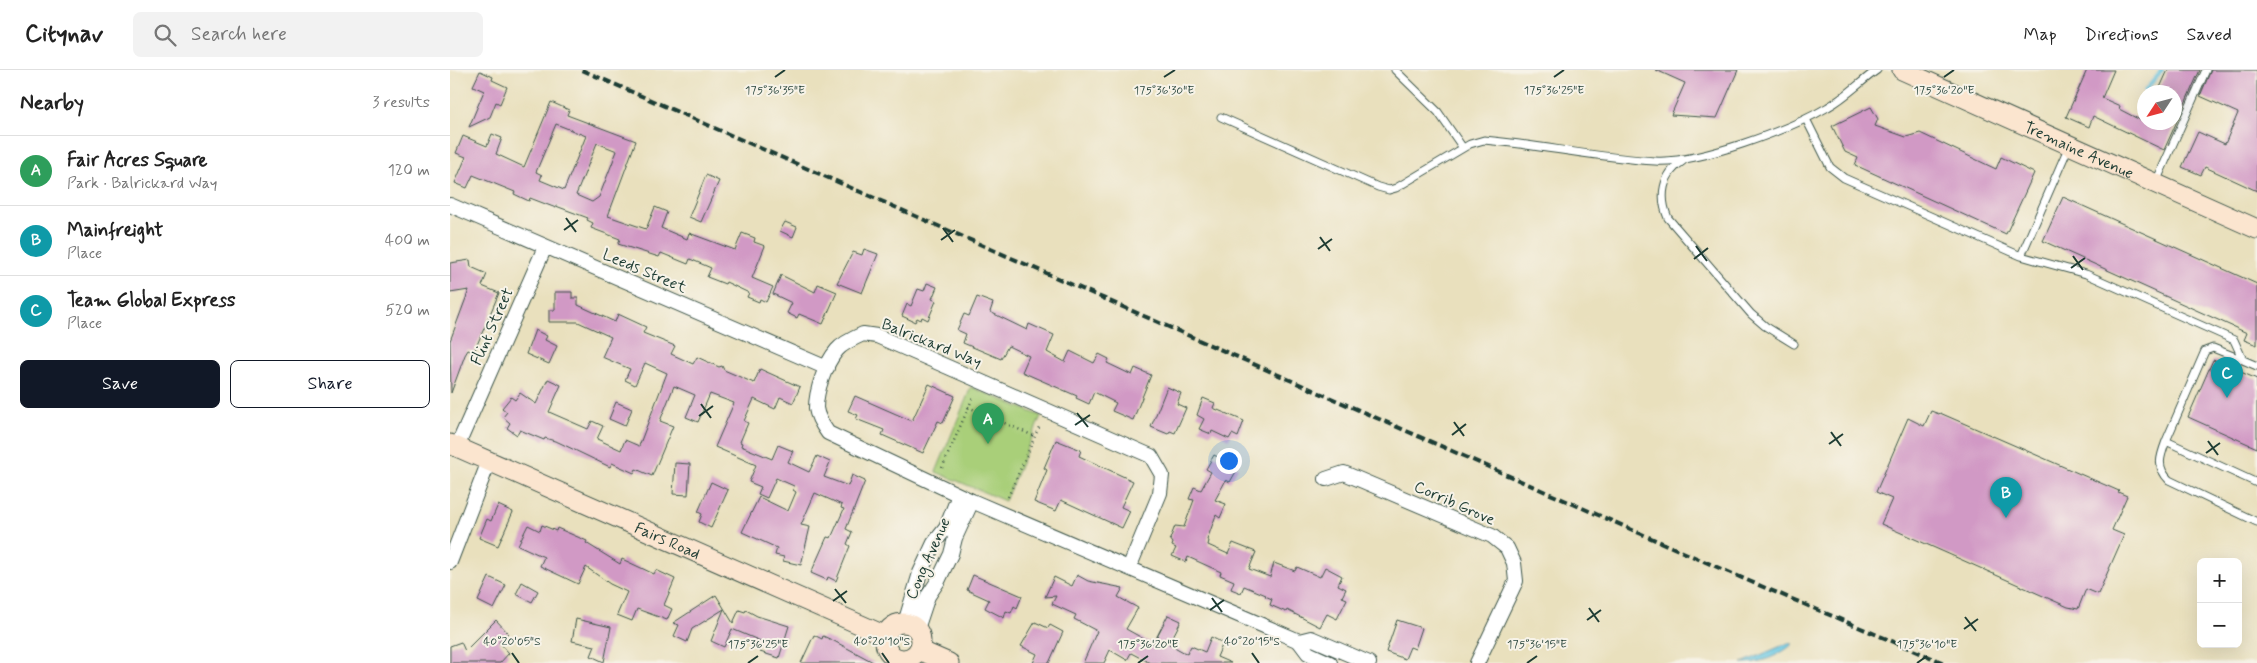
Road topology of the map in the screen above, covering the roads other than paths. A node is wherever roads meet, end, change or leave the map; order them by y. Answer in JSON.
{"nodes":[{"id":1,"x":1395,"y":70,"type":"edge"},
{"id":2,"x":1876,"y":70,"type":"edge"},
{"id":3,"x":1902,"y":70,"type":"edge"},
{"id":4,"x":2206,"y":70,"type":"edge"},
{"id":5,"x":1221,"y":117,"type":"dead end"},
{"id":6,"x":1806,"y":119,"type":"junction"},
{"id":7,"x":2069,"y":146,"type":"junction"},
{"id":8,"x":1463,"y":148,"type":"junction"},
{"id":9,"x":1689,"y":158,"type":"junction"},
{"id":10,"x":2155,"y":184,"type":"junction"},
{"id":11,"x":450,"y":205,"type":"edge"},
{"id":12,"x":2257,"y":228,"type":"edge"},
{"id":13,"x":545,"y":247,"type":"junction"},
{"id":14,"x":2021,"y":256,"type":"junction"},
{"id":15,"x":1794,"y":344,"type":"dead end"},
{"id":16,"x":2244,"y":360,"type":"junction"},
{"id":17,"x":2257,"y":366,"type":"edge"},
{"id":18,"x":827,"y":368,"type":"junction"},
{"id":19,"x":2166,"y":441,"type":"junction"},
{"id":20,"x":453,"y":446,"type":"edge"},
{"id":21,"x":489,"y":461,"type":"junction"},
{"id":22,"x":1326,"y":478,"type":"dead end"},
{"id":23,"x":2257,"y":483,"type":"edge"},
{"id":24,"x":965,"y":498,"type":"junction"},
{"id":25,"x":2257,"y":522,"type":"edge"},
{"id":26,"x":450,"y":562,"type":"edge"},
{"id":27,"x":1129,"y":568,"type":"junction"},
{"id":28,"x":911,"y":626,"type":"junction"},
{"id":29,"x":886,"y":636,"type":"junction"},
{"id":30,"x":1299,"y":641,"type":"junction"},
{"id":31,"x":919,"y":650,"type":"junction"},
{"id":32,"x":896,"y":661,"type":"edge"},
{"id":33,"x":949,"y":663,"type":"edge"},
{"id":34,"x":1330,"y":663,"type":"edge"},
{"id":35,"x":1369,"y":663,"type":"edge"},
{"id":36,"x":1477,"y":663,"type":"edge"}],
"edges":[{"from":1,"to":8,"type":"lane"},
{"from":2,"to":6,"type":"lane"},
{"from":3,"to":7,"type":"street","name":"Tremaine Avenue"},
{"from":4,"to":10,"type":"lane"},
{"from":5,"to":8,"type":"lane"},
{"from":6,"to":9,"type":"lane"},
{"from":6,"to":14,"type":"lane"},
{"from":7,"to":10,"type":"street","name":"Tremaine Avenue"},
{"from":7,"to":14,"type":"lane"},
{"from":8,"to":9,"type":"lane"},
{"from":9,"to":15,"type":"lane"},
{"from":10,"to":12,"type":"street","name":"Tremaine Avenue"},
{"from":11,"to":13,"type":"street","name":"Leeds Street"},
{"from":13,"to":18,"type":"street","name":"Leeds Street"},
{"from":13,"to":20,"type":"street","name":"Flint Street"},
{"from":14,"to":16,"type":"lane"},
{"from":16,"to":17,"type":"lane"},
{"from":16,"to":19,"type":"lane"},
{"from":18,"to":24,"type":"street","name":"Balrickard Way"},
{"from":18,"to":27,"type":"street","name":"Balrickard Way"},
{"from":19,"to":23,"type":"lane"},
{"from":19,"to":25,"type":"lane"},
{"from":20,"to":21,"type":"street","name":"Fairs Road"},
{"from":21,"to":26,"type":"street"},
{"from":21,"to":29,"type":"street","name":"Fairs Road"},
{"from":22,"to":36,"type":"street","name":"Corrib Grove"},
{"from":24,"to":27,"type":"street","name":"Balrickard Way"},
{"from":24,"to":28,"type":"street","name":"Cong Avenue"},
{"from":24,"to":28,"type":"street","name":"Cong Avenue"},
{"from":27,"to":30,"type":"street","name":"Balrickard Way"},
{"from":28,"to":29,"type":"street"},
{"from":28,"to":31,"type":"street"},
{"from":29,"to":32,"type":"street"},
{"from":30,"to":34,"type":"street","name":"Balrickard Way"},
{"from":30,"to":35,"type":"street","name":"Balrickard Way"},
{"from":31,"to":32,"type":"street"},
{"from":31,"to":33,"type":"street"}]}
